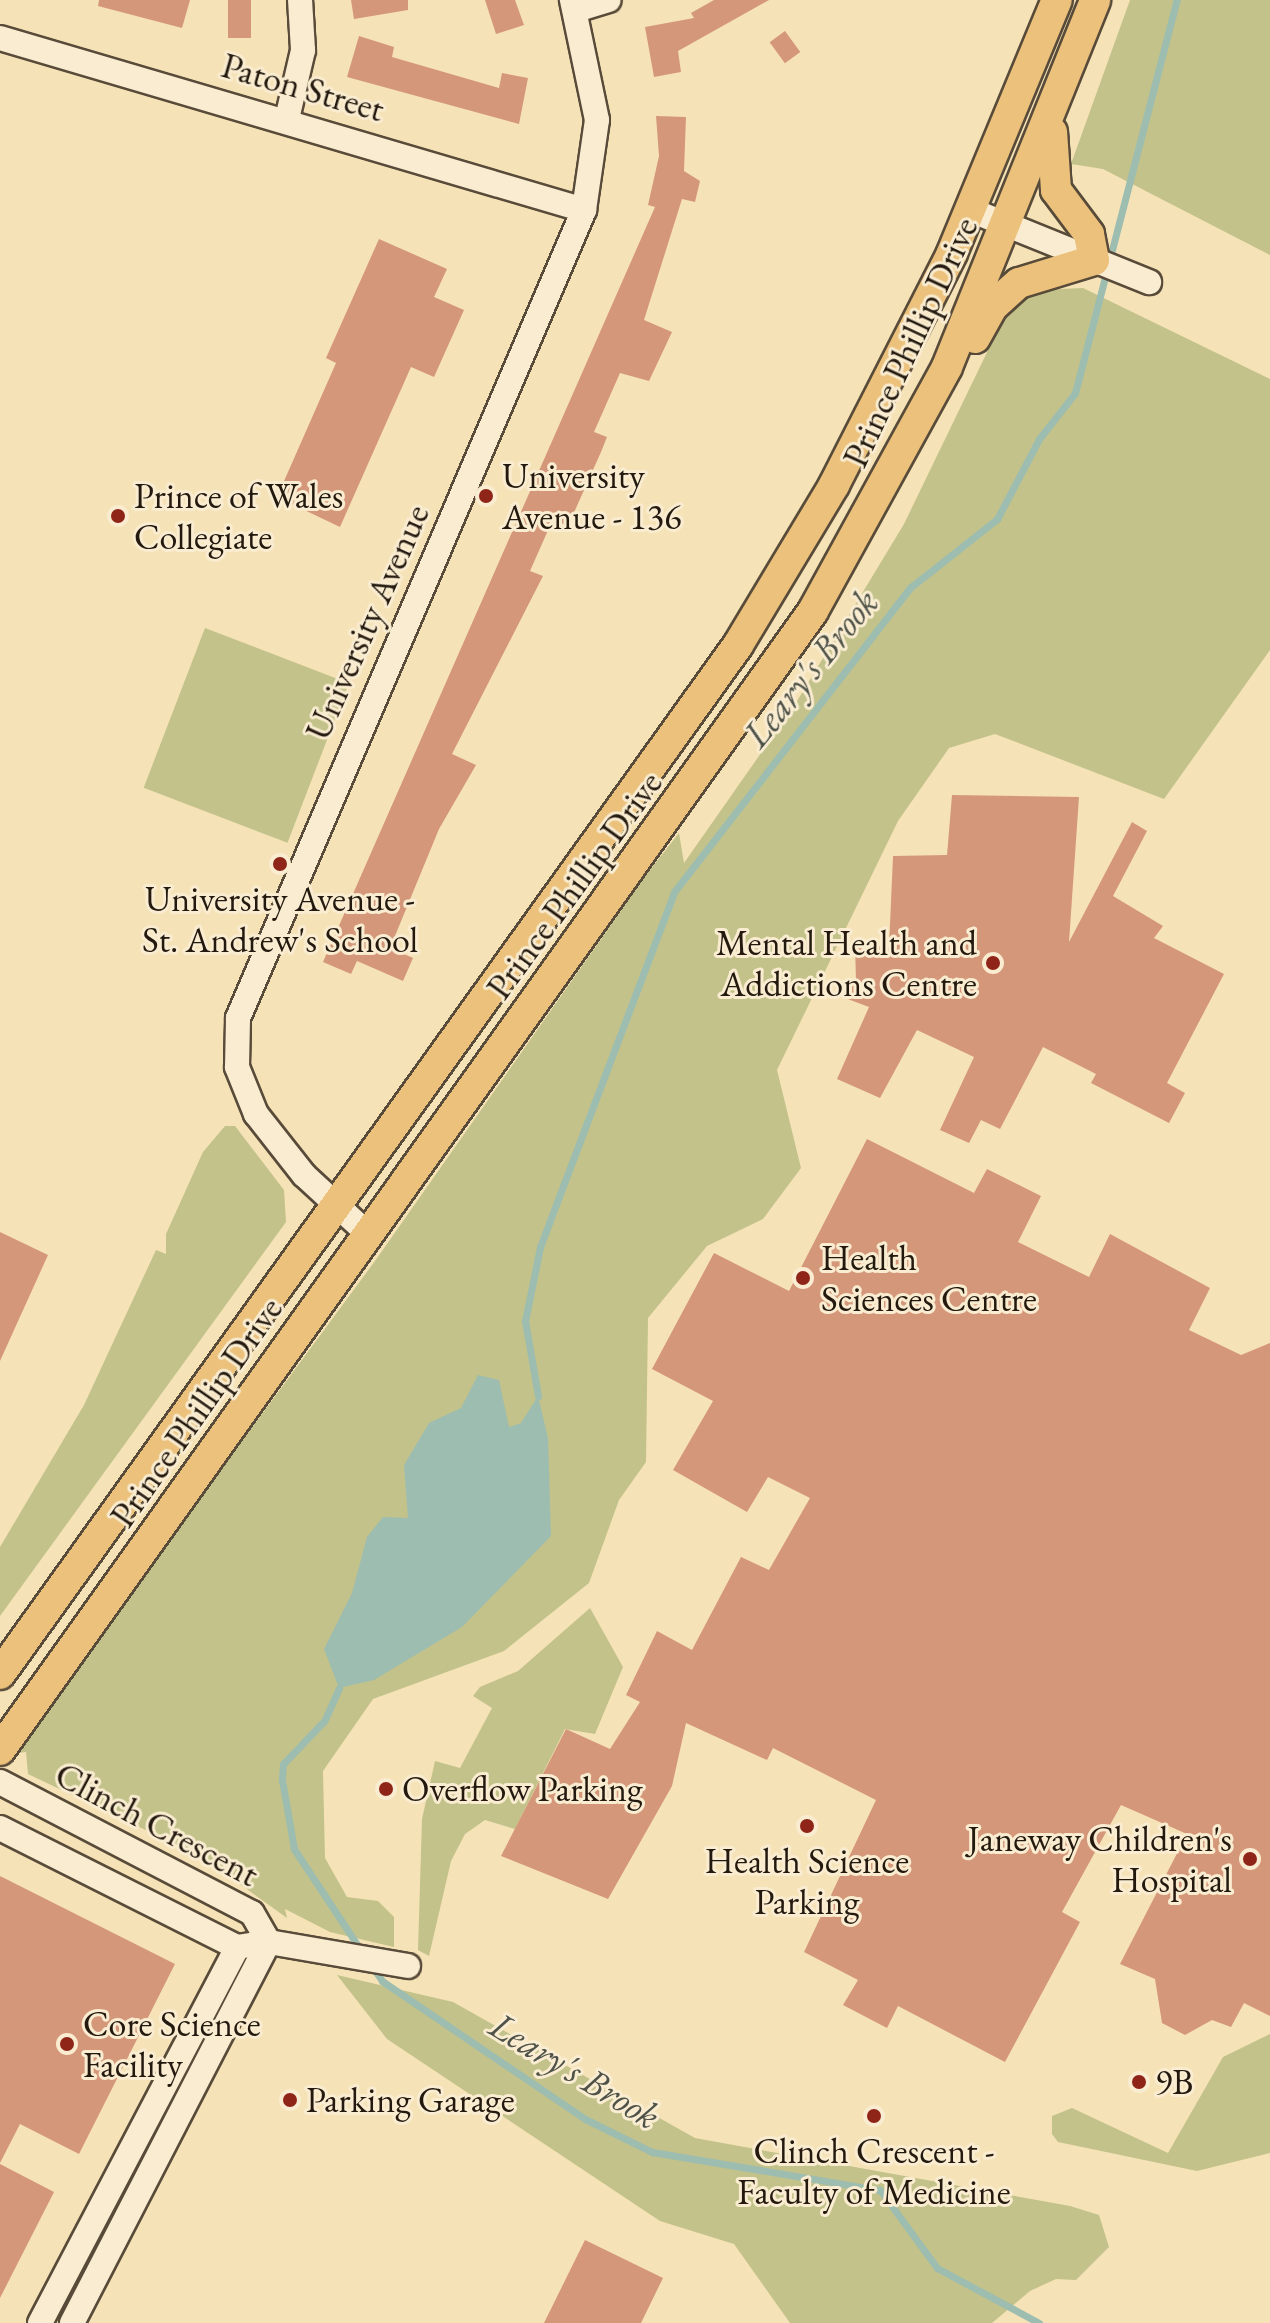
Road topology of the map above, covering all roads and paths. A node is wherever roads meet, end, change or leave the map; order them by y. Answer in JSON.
{"nodes":[{"id":1,"x":300,"y":0,"type":"edge"},
{"id":2,"x":608,"y":0,"type":"edge"},
{"id":3,"x":1057,"y":0,"type":"edge"},
{"id":4,"x":1095,"y":0,"type":"edge"},
{"id":5,"x":574,"y":5,"type":"edge"},
{"id":6,"x":0,"y":38,"type":"edge"},
{"id":7,"x":1056,"y":111,"type":"junction"},
{"id":8,"x":287,"y":119,"type":"junction"},
{"id":9,"x":584,"y":210,"type":"junction"},
{"id":10,"x":973,"y":211,"type":"junction"},
{"id":11,"x":1007,"y":226,"type":"junction"},
{"id":12,"x":1094,"y":260,"type":"junction"},
{"id":13,"x":1149,"y":282,"type":"dead end"},
{"id":14,"x":947,"y":367,"type":"junction"},
{"id":15,"x":338,"y":1209,"type":"junction"},
{"id":16,"x":368,"y":1234,"type":"junction"},
{"id":17,"x":0,"y":1674,"type":"edge"},
{"id":18,"x":0,"y":1750,"type":"edge"},
{"id":19,"x":0,"y":1782,"type":"edge"},
{"id":20,"x":0,"y":1828,"type":"edge"},
{"id":21,"x":269,"y":1942,"type":"junction"},
{"id":22,"x":237,"y":1947,"type":"junction"},
{"id":23,"x":408,"y":1966,"type":"dead end"},
{"id":24,"x":40,"y":2323,"type":"edge"},
{"id":25,"x":72,"y":2323,"type":"edge"}],
"edges":[{"from":1,"to":8,"type":"street"},
{"from":2,"to":5,"type":"street"},
{"from":3,"to":10,"type":"main road","name":"Prince Phillip Drive"},
{"from":4,"to":7,"type":"main road","name":"Prince Phillip Drive"},
{"from":5,"to":9,"type":"street","name":"University Avenue"},
{"from":6,"to":8,"type":"street","name":"Paton Street"},
{"from":7,"to":11,"type":"main road","name":"Prince Phillip Drive"},
{"from":7,"to":12,"type":"main road"},
{"from":8,"to":9,"type":"street","name":"Paton Street"},
{"from":9,"to":15,"type":"street","name":"University Avenue"},
{"from":10,"to":11,"type":"street"},
{"from":10,"to":15,"type":"main road","name":"Prince Phillip Drive"},
{"from":11,"to":12,"type":"street"},
{"from":11,"to":14,"type":"main road","name":"Prince Phillip Drive"},
{"from":12,"to":13,"type":"street"},
{"from":12,"to":14,"type":"main road"},
{"from":14,"to":16,"type":"main road","name":"Prince Phillip Drive"},
{"from":15,"to":16,"type":"street","name":"University Avenue"},
{"from":15,"to":17,"type":"main road","name":"Prince Phillip Drive"},
{"from":16,"to":18,"type":"main road","name":"Prince Phillip Drive"},
{"from":19,"to":21,"type":"street","name":"Clinch Crescent"},
{"from":20,"to":22,"type":"street","name":"Clinch Crescent"},
{"from":21,"to":22,"type":"street","name":"Clinch Crescent"},
{"from":21,"to":23,"type":"street","name":"Clinch Crescent"},
{"from":21,"to":25,"type":"street"},
{"from":22,"to":24,"type":"street"}]}
